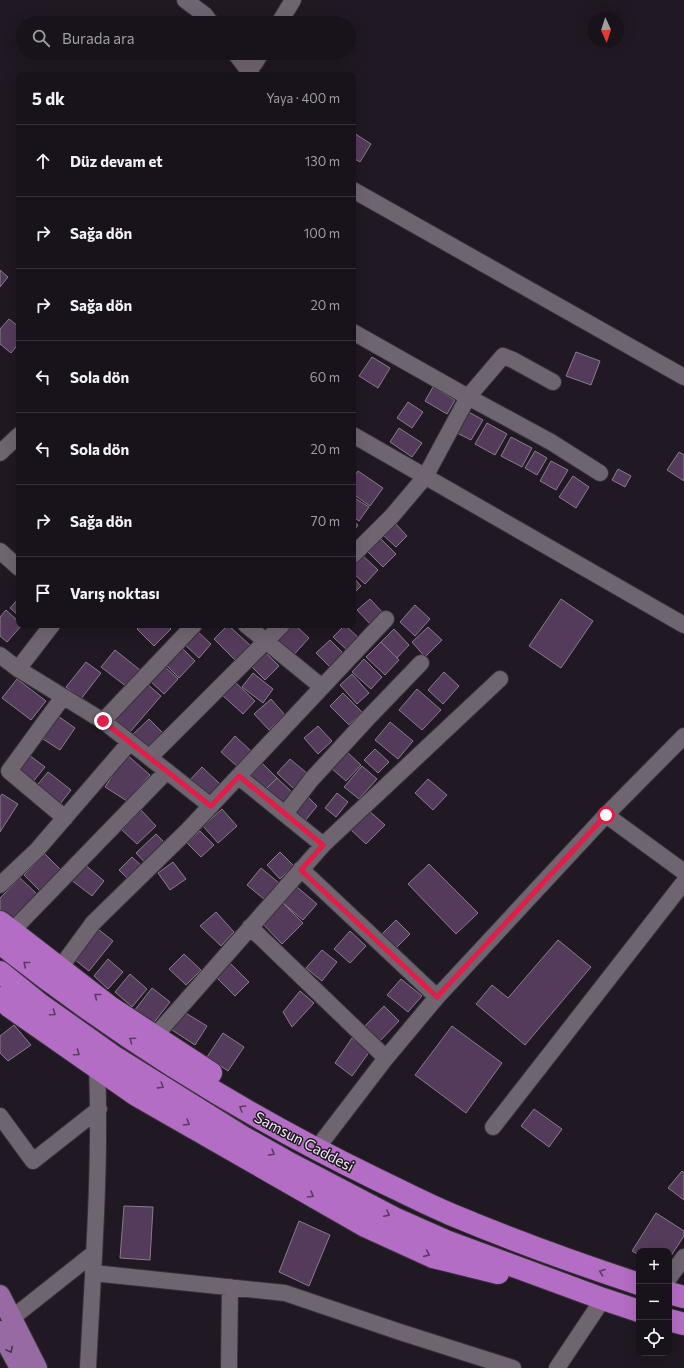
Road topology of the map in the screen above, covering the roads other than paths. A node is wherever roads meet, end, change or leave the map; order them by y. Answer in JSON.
{"nodes":[{"id":1,"x":185,"y":0,"type":"edge"},
{"id":2,"x":293,"y":0,"type":"edge"},
{"id":3,"x":206,"y":16,"type":"edge"},
{"id":4,"x":283,"y":16,"type":"edge"},
{"id":5,"x":241,"y":60,"type":"edge"},
{"id":6,"x":257,"y":60,"type":"edge"},
{"id":7,"x":250,"y":72,"type":"edge"},
{"id":8,"x":356,"y":192,"type":"edge"},
{"id":9,"x":356,"y":334,"type":"edge"},
{"id":10,"x":684,"y":377,"type":"edge"},
{"id":11,"x":553,"y":382,"type":"dead end"},
{"id":12,"x":468,"y":397,"type":"junction"},
{"id":13,"x":16,"y":438,"type":"edge"},
{"id":14,"x":356,"y":438,"type":"edge"},
{"id":15,"x":0,"y":453,"type":"edge"},
{"id":16,"x":600,"y":473,"type":"dead end"},
{"id":17,"x":425,"y":477,"type":"junction"},
{"id":18,"x":0,"y":551,"type":"edge"},
{"id":19,"x":356,"y":552,"type":"edge"},
{"id":20,"x":16,"y":565,"type":"edge"},
{"id":21,"x":386,"y":619,"type":"dead end"},
{"id":22,"x":684,"y":625,"type":"edge"},
{"id":23,"x":50,"y":628,"type":"edge"},
{"id":24,"x":191,"y":628,"type":"edge"},
{"id":25,"x":250,"y":628,"type":"edge"},
{"id":26,"x":279,"y":628,"type":"edge"},
{"id":27,"x":266,"y":641,"type":"junction"},
{"id":28,"x":0,"y":655,"type":"edge"},
{"id":29,"x":421,"y":663,"type":"dead end"},
{"id":30,"x":18,"y":669,"type":"junction"},
{"id":31,"x":500,"y":679,"type":"dead end"},
{"id":32,"x":322,"y":688,"type":"junction"},
{"id":33,"x":63,"y":697,"type":"junction"},
{"id":34,"x":103,"y":721,"type":"junction"},
{"id":35,"x":684,"y":736,"type":"edge"},
{"id":36,"x":130,"y":742,"type":"junction"},
{"id":37,"x":150,"y":757,"type":"junction"},
{"id":38,"x":167,"y":771,"type":"junction"},
{"id":39,"x":239,"y":776,"type":"junction"},
{"id":40,"x":211,"y":806,"type":"junction"},
{"id":41,"x":285,"y":814,"type":"junction"},
{"id":42,"x":606,"y":815,"type":"junction"},
{"id":43,"x":65,"y":818,"type":"junction"},
{"id":44,"x":323,"y":845,"type":"junction"},
{"id":45,"x":301,"y":870,"type":"junction"},
{"id":46,"x":684,"y":872,"type":"edge"},
{"id":47,"x":684,"y":882,"type":"edge"},
{"id":48,"x":0,"y":885,"type":"edge"},
{"id":49,"x":250,"y":927,"type":"junction"},
{"id":50,"x":4,"y":932,"type":"edge"},
{"id":51,"x":60,"y":968,"type":"junction"},
{"id":52,"x":0,"y":972,"type":"edge"},
{"id":53,"x":437,"y":997,"type":"junction"},
{"id":54,"x":0,"y":998,"type":"edge"},
{"id":55,"x":155,"y":1036,"type":"junction"},
{"id":56,"x":386,"y":1058,"type":"junction"},
{"id":57,"x":97,"y":1067,"type":"junction"},
{"id":58,"x":99,"y":1109,"type":"junction"},
{"id":59,"x":0,"y":1116,"type":"edge"},
{"id":60,"x":493,"y":1127,"type":"dead end"},
{"id":61,"x":324,"y":1139,"type":"junction"},
{"id":62,"x":531,"y":1245,"type":"junction"},
{"id":63,"x":94,"y":1253,"type":"junction"},
{"id":64,"x":684,"y":1256,"type":"edge"},
{"id":65,"x":93,"y":1273,"type":"junction"},
{"id":66,"x":672,"y":1274,"type":"edge"},
{"id":67,"x":636,"y":1283,"type":"edge"},
{"id":68,"x":230,"y":1287,"type":"junction"},
{"id":69,"x":672,"y":1294,"type":"edge"},
{"id":70,"x":0,"y":1295,"type":"edge"},
{"id":71,"x":684,"y":1297,"type":"edge"},
{"id":72,"x":603,"y":1299,"type":"junction"},
{"id":73,"x":636,"y":1310,"type":"edge"},
{"id":74,"x":672,"y":1321,"type":"edge"},
{"id":75,"x":684,"y":1324,"type":"edge"},
{"id":76,"x":6,"y":1325,"type":"edge"},
{"id":77,"x":20,"y":1368,"type":"edge"},
{"id":78,"x":37,"y":1368,"type":"edge"},
{"id":79,"x":88,"y":1368,"type":"edge"},
{"id":80,"x":229,"y":1368,"type":"edge"},
{"id":81,"x":513,"y":1368,"type":"edge"},
{"id":82,"x":557,"y":1368,"type":"edge"}],
"edges":[{"from":1,"to":3,"type":"street"},
{"from":2,"to":4,"type":"street"},
{"from":5,"to":7,"type":"street"},
{"from":6,"to":7,"type":"street"},
{"from":8,"to":10,"type":"street"},
{"from":9,"to":12,"type":"street"},
{"from":11,"to":12,"type":"street"},
{"from":12,"to":16,"type":"street"},
{"from":12,"to":17,"type":"street"},
{"from":13,"to":15,"type":"street"},
{"from":14,"to":17,"type":"street"},
{"from":17,"to":19,"type":"street"},
{"from":17,"to":22,"type":"street"},
{"from":18,"to":20,"type":"street"},
{"from":21,"to":32,"type":"street"},
{"from":23,"to":30,"type":"street"},
{"from":24,"to":34,"type":"street"},
{"from":25,"to":27,"type":"street"},
{"from":26,"to":27,"type":"street"},
{"from":27,"to":32,"type":"street"},
{"from":27,"to":37,"type":"street"},
{"from":28,"to":30,"type":"street"},
{"from":29,"to":41,"type":"street"},
{"from":30,"to":33,"type":"street"},
{"from":31,"to":44,"type":"street"},
{"from":32,"to":39,"type":"street"},
{"from":33,"to":34,"type":"street"},
{"from":33,"to":43,"type":"street"},
{"from":34,"to":36,"type":"street"},
{"from":35,"to":42,"type":"street"},
{"from":36,"to":37,"type":"street"},
{"from":36,"to":43,"type":"street"},
{"from":37,"to":38,"type":"street"},
{"from":38,"to":40,"type":"street"},
{"from":38,"to":50,"type":"street"},
{"from":39,"to":40,"type":"street"},
{"from":39,"to":41,"type":"street"},
{"from":40,"to":51,"type":"street"},
{"from":41,"to":44,"type":"street"},
{"from":42,"to":46,"type":"street"},
{"from":42,"to":53,"type":"street"},
{"from":43,"to":48,"type":"street"},
{"from":44,"to":45,"type":"street"},
{"from":45,"to":49,"type":"street"},
{"from":45,"to":53,"type":"street"},
{"from":47,"to":60,"type":"street"},
{"from":49,"to":55,"type":"street"},
{"from":49,"to":56,"type":"street"},
{"from":50,"to":51,"type":"highway"},
{"from":62,"to":50,"type":"highway","name":"Samsun Caddesi","one_way":true},
{"from":55,"to":51,"type":"highway","one_way":true},
{"from":52,"to":72,"type":"highway","name":"Samsun Caddesi","one_way":true},
{"from":53,"to":56,"type":"street"},
{"from":54,"to":57,"type":"highway","one_way":true},
{"from":55,"to":61,"type":"highway"},
{"from":56,"to":61,"type":"street"},
{"from":57,"to":58,"type":"street"},
{"from":57,"to":72,"type":"highway","one_way":true},
{"from":58,"to":59,"type":"street"},
{"from":58,"to":63,"type":"street"},
{"from":61,"to":62,"type":"highway"},
{"from":67,"to":62,"type":"highway","name":"Samsun Caddesi","one_way":true},
{"from":63,"to":65,"type":"street"},
{"from":63,"to":76,"type":"street"},
{"from":64,"to":66,"type":"street"},
{"from":65,"to":68,"type":"street"},
{"from":65,"to":79,"type":"street"},
{"from":68,"to":80,"type":"street"},
{"from":68,"to":81,"type":"street"},
{"from":69,"to":71,"type":"highway"},
{"from":70,"to":76,"type":"main road"},
{"from":72,"to":73,"type":"highway","name":"Samsun Caddesi"},
{"from":72,"to":82,"type":"street"},
{"from":74,"to":75,"type":"highway"},
{"from":76,"to":77,"type":"main road","one_way":true},
{"from":76,"to":78,"type":"main road"}]}
